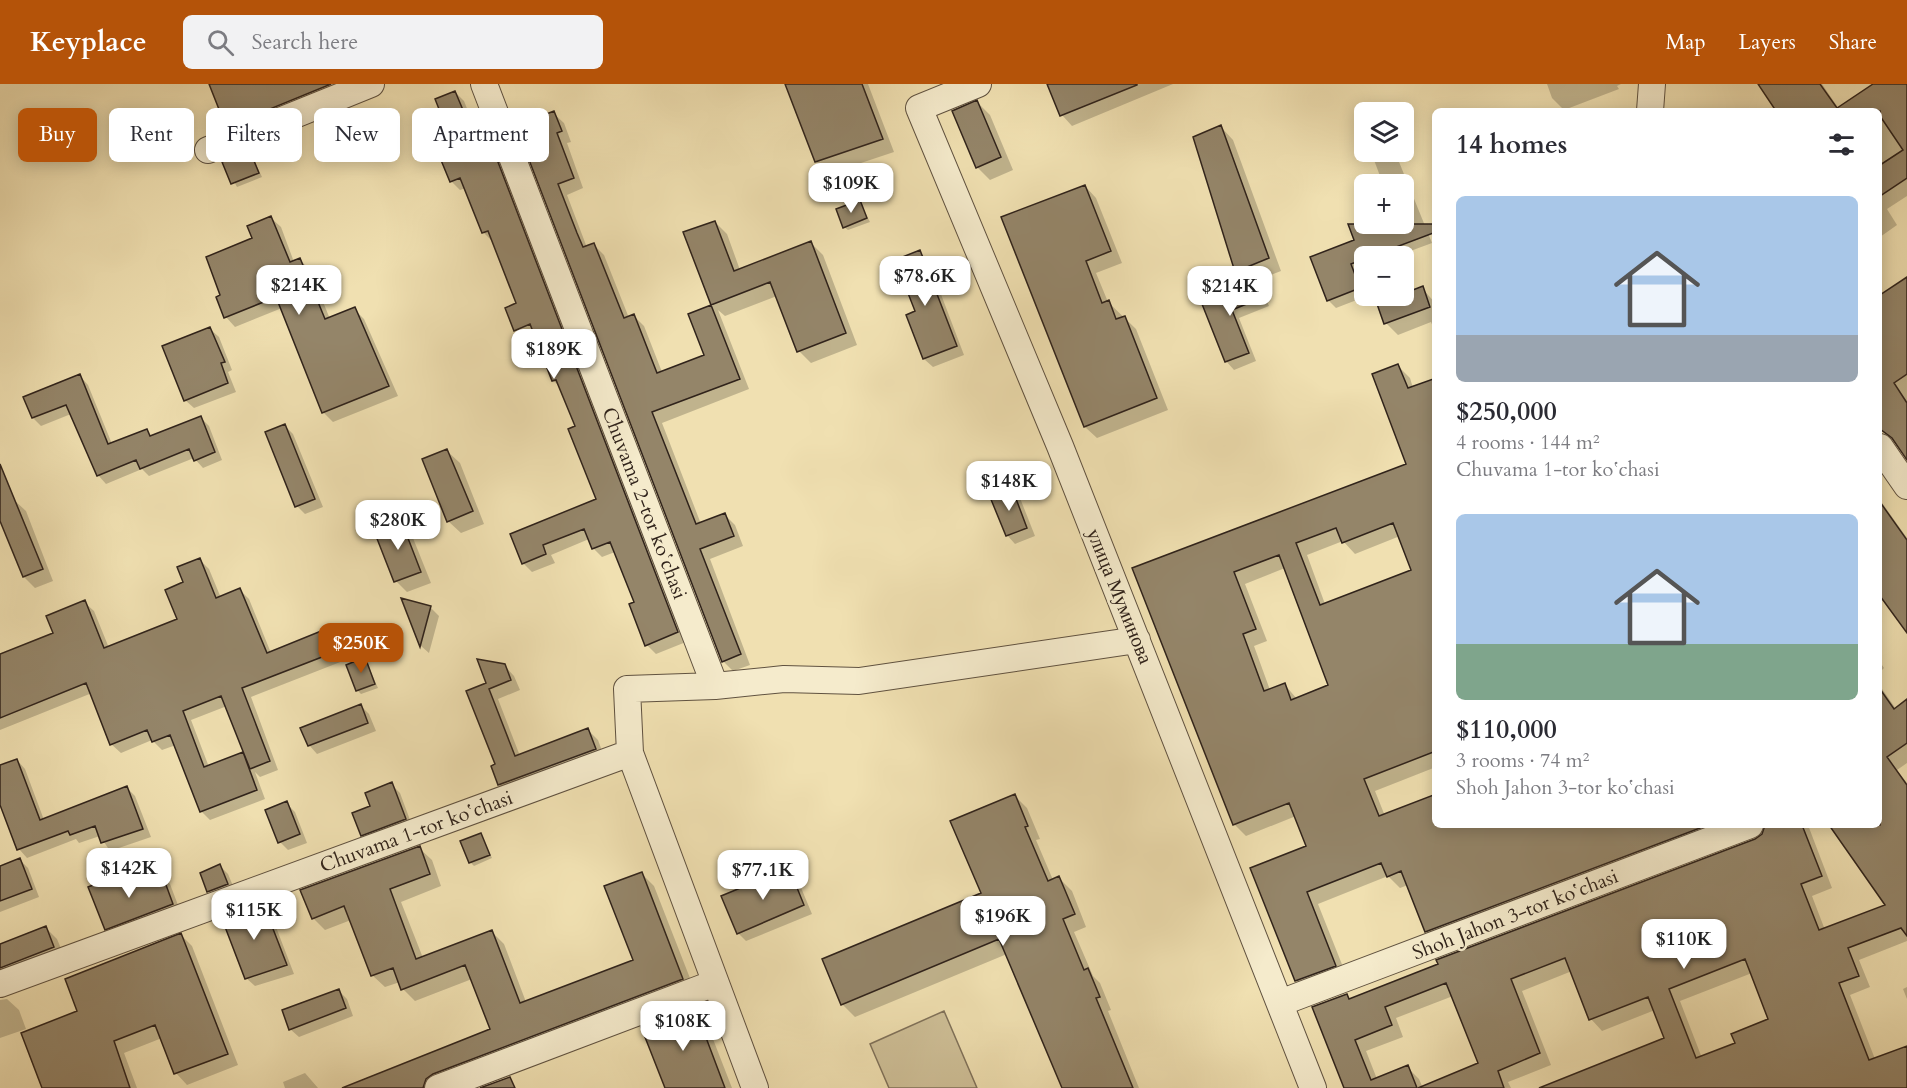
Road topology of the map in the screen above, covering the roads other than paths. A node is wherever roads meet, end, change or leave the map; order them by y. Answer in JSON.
{"nodes":[{"id":1,"x":371,"y":84,"type":"edge"},
{"id":2,"x":484,"y":84,"type":"edge"},
{"id":3,"x":978,"y":84,"type":"edge"},
{"id":4,"x":1652,"y":84,"type":"edge"},
{"id":5,"x":1650,"y":108,"type":"edge"},
{"id":6,"x":302,"y":112,"type":"edge"},
{"id":7,"x":1882,"y":450,"type":"edge"},
{"id":8,"x":1907,"y":486,"type":"edge"},
{"id":9,"x":1137,"y":640,"type":"junction"},
{"id":10,"x":715,"y":686,"type":"junction"},
{"id":11,"x":630,"y":753,"type":"junction"},
{"id":12,"x":1742,"y":828,"type":"edge"},
{"id":13,"x":716,"y":983,"type":"junction"},
{"id":14,"x":0,"y":984,"type":"edge"},
{"id":15,"x":1280,"y":1003,"type":"junction"},
{"id":16,"x":438,"y":1088,"type":"edge"},
{"id":17,"x":755,"y":1088,"type":"edge"},
{"id":18,"x":1313,"y":1088,"type":"edge"}],
"edges":[{"from":1,"to":6,"type":"street"},
{"from":2,"to":10,"type":"street","name":"Chuvama 2-tor koʻchasi"},
{"from":3,"to":9,"type":"street","name":"улица Муминова"},
{"from":4,"to":5,"type":"street"},
{"from":7,"to":8,"type":"street"},
{"from":9,"to":10,"type":"street"},
{"from":9,"to":15,"type":"street","name":"улица Муминова"},
{"from":10,"to":11,"type":"street"},
{"from":11,"to":13,"type":"street"},
{"from":11,"to":14,"type":"street","name":"Chuvama 1-tor koʻchasi"},
{"from":12,"to":15,"type":"street","name":"Shoh Jahon 3-tor koʻchasi"},
{"from":13,"to":16,"type":"street"},
{"from":13,"to":17,"type":"street"},
{"from":15,"to":18,"type":"street","name":"улица Муминова"}]}
